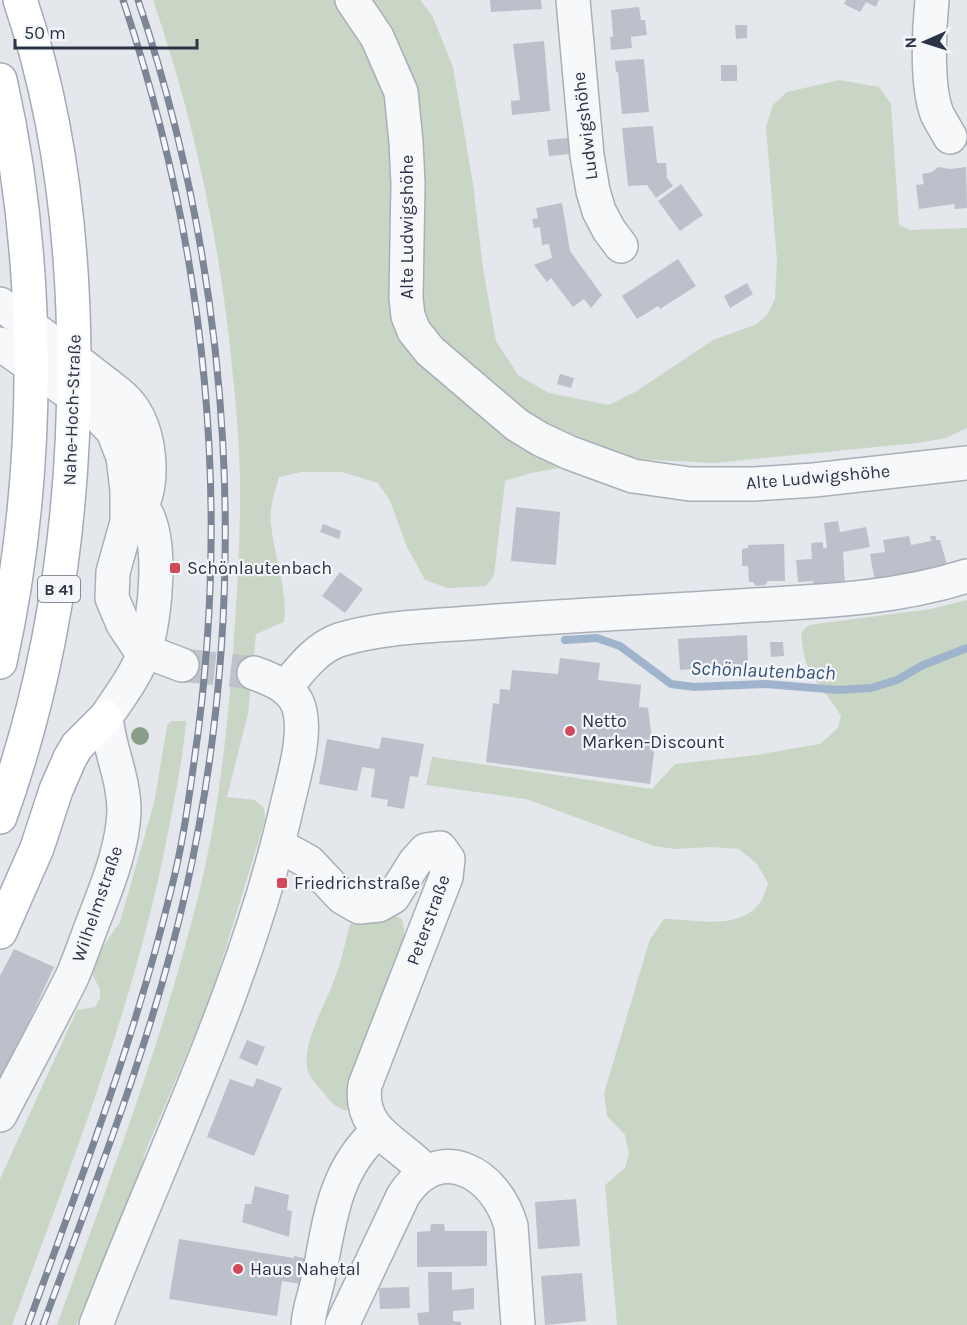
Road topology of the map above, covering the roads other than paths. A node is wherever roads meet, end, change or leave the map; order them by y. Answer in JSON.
{"nodes":[{"id":1,"x":20,"y":0,"type":"edge"},
{"id":2,"x":352,"y":0,"type":"edge"},
{"id":3,"x":573,"y":0,"type":"edge"},
{"id":4,"x":932,"y":0,"type":"edge"},
{"id":5,"x":0,"y":80,"type":"edge"},
{"id":6,"x":950,"y":137,"type":"dead end"},
{"id":7,"x":621,"y":246,"type":"dead end"},
{"id":8,"x":0,"y":304,"type":"edge"},
{"id":9,"x":29,"y":325,"type":"junction"},
{"id":10,"x":0,"y":344,"type":"edge"},
{"id":11,"x":74,"y":358,"type":"junction"},
{"id":12,"x":30,"y":365,"type":"junction"},
{"id":13,"x":74,"y":396,"type":"junction"},
{"id":14,"x":967,"y":463,"type":"edge"},
{"id":15,"x":134,"y":514,"type":"junction"},
{"id":16,"x":967,"y":576,"type":"edge"},
{"id":17,"x":145,"y":651,"type":"junction"},
{"id":18,"x":0,"y":662,"type":"edge"},
{"id":19,"x":182,"y":665,"type":"tunnel mouth"},
{"id":20,"x":254,"y":673,"type":"tunnel mouth"},
{"id":21,"x":285,"y":688,"type":"junction"},
{"id":22,"x":106,"y":717,"type":"junction"},
{"id":23,"x":0,"y":817,"type":"edge"},
{"id":24,"x":278,"y":845,"type":"junction"},
{"id":25,"x":0,"y":932,"type":"edge"},
{"id":26,"x":0,"y":1115,"type":"edge"},
{"id":27,"x":378,"y":1131,"type":"junction"},
{"id":28,"x":425,"y":1171,"type":"junction"},
{"id":29,"x":96,"y":1325,"type":"edge"},
{"id":30,"x":308,"y":1325,"type":"edge"},
{"id":31,"x":342,"y":1325,"type":"edge"},
{"id":32,"x":518,"y":1325,"type":"edge"}],
"edges":[{"from":1,"to":11,"type":"main road","name":"Nahe-Hoch-Straße","number":"B 41"},
{"from":2,"to":14,"type":"street","name":"Alte Ludwigshöhe"},
{"from":3,"to":7,"type":"street","name":"Ludwigshöhe"},
{"from":4,"to":6,"type":"street"},
{"from":5,"to":9,"type":"main road","number":"B 41"},
{"from":8,"to":9,"type":"street"},
{"from":9,"to":11,"type":"street"},
{"from":9,"to":12,"type":"main road","number":"B 41"},
{"from":10,"to":12,"type":"street"},
{"from":11,"to":13,"type":"main road","name":"Nahe-Hoch-Straße","number":"B 41"},
{"from":11,"to":15,"type":"street"},
{"from":12,"to":13,"type":"street"},
{"from":12,"to":18,"type":"main road","number":"B 41"},
{"from":13,"to":15,"type":"street"},
{"from":13,"to":23,"type":"main road","name":"Nahe-Hoch-Straße","number":"B 41"},
{"from":15,"to":17,"type":"street"},
{"from":15,"to":17,"type":"street"},
{"from":16,"to":21,"type":"street"},
{"from":17,"to":19,"type":"street"},
{"from":17,"to":22,"type":"street"},
{"from":20,"to":21,"type":"street"},
{"from":21,"to":24,"type":"street"},
{"from":22,"to":25,"type":"main road"},
{"from":22,"to":26,"type":"street","name":"Wilhelmstraße"},
{"from":24,"to":27,"type":"street","name":"Peterstraße"},
{"from":24,"to":29,"type":"street"},
{"from":27,"to":28,"type":"street","name":"Peterstraße"},
{"from":27,"to":30,"type":"street"},
{"from":28,"to":31,"type":"street"},
{"from":28,"to":32,"type":"street"}]}
